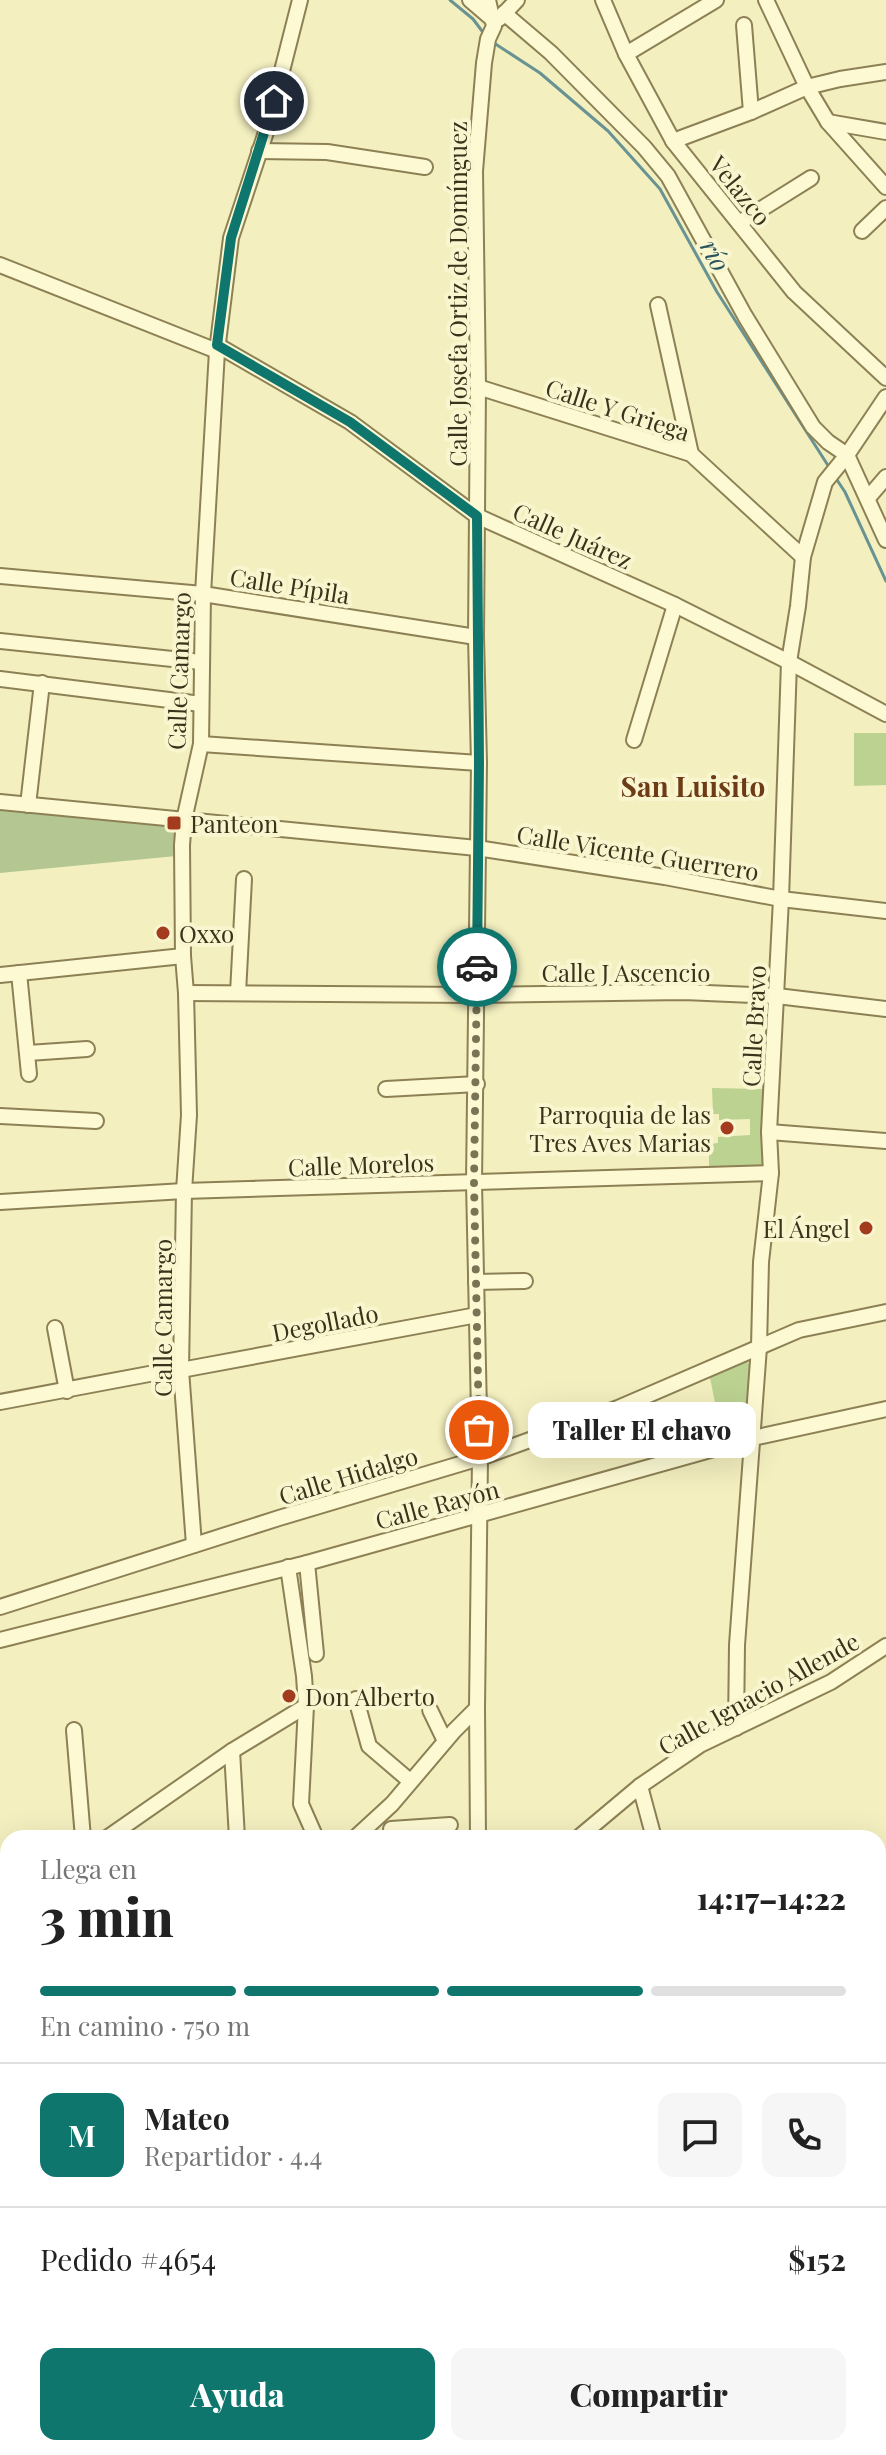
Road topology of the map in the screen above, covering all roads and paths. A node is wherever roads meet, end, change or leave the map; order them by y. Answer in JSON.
{"nodes":[{"id":1,"x":300,"y":0,"type":"edge"},
{"id":2,"x":470,"y":0,"type":"edge"},
{"id":3,"x":488,"y":0,"type":"edge"},
{"id":4,"x":517,"y":0,"type":"edge"},
{"id":5,"x":603,"y":0,"type":"edge"},
{"id":6,"x":716,"y":0,"type":"edge"},
{"id":7,"x":766,"y":0,"type":"edge"},
{"id":8,"x":496,"y":19,"type":"junction"},
{"id":9,"x":744,"y":25,"type":"dead end"},
{"id":10,"x":626,"y":54,"type":"junction"},
{"id":11,"x":886,"y":72,"type":"edge"},
{"id":12,"x":807,"y":87,"type":"junction"},
{"id":13,"x":751,"y":112,"type":"junction"},
{"id":14,"x":828,"y":122,"type":"junction"},
{"id":15,"x":886,"y":132,"type":"edge"},
{"id":16,"x":673,"y":141,"type":"junction"},
{"id":17,"x":259,"y":151,"type":"junction"},
{"id":18,"x":425,"y":167,"type":"dead end"},
{"id":19,"x":811,"y":178,"type":"dead end"},
{"id":20,"x":886,"y":187,"type":"edge"},
{"id":21,"x":886,"y":208,"type":"edge"},
{"id":22,"x":739,"y":223,"type":"junction"},
{"id":23,"x":862,"y":231,"type":"dead end"},
{"id":24,"x":0,"y":265,"type":"edge"},
{"id":25,"x":658,"y":305,"type":"dead end"},
{"id":26,"x":217,"y":348,"type":"junction"},
{"id":27,"x":886,"y":378,"type":"edge"},
{"id":28,"x":478,"y":387,"type":"junction"},
{"id":29,"x":886,"y":397,"type":"edge"},
{"id":30,"x":691,"y":454,"type":"junction"},
{"id":31,"x":846,"y":457,"type":"junction"},
{"id":32,"x":886,"y":477,"type":"edge"},
{"id":33,"x":868,"y":498,"type":"junction"},
{"id":34,"x":477,"y":516,"type":"junction"},
{"id":35,"x":886,"y":540,"type":"edge"},
{"id":36,"x":803,"y":557,"type":"junction"},
{"id":37,"x":0,"y":576,"type":"edge"},
{"id":38,"x":203,"y":594,"type":"junction"},
{"id":39,"x":675,"y":605,"type":"junction"},
{"id":40,"x":476,"y":637,"type":"junction"},
{"id":41,"x":0,"y":641,"type":"edge"},
{"id":42,"x":201,"y":662,"type":"junction"},
{"id":43,"x":789,"y":662,"type":"junction"},
{"id":44,"x":0,"y":679,"type":"edge"},
{"id":45,"x":42,"y":683,"type":"junction"},
{"id":46,"x":201,"y":704,"type":"junction"},
{"id":47,"x":886,"y":714,"type":"edge"},
{"id":48,"x":634,"y":740,"type":"dead end"},
{"id":49,"x":201,"y":744,"type":"junction"},
{"id":50,"x":479,"y":763,"type":"junction"},
{"id":51,"x":0,"y":802,"type":"edge"},
{"id":52,"x":28,"y":805,"type":"junction"},
{"id":53,"x":184,"y":820,"type":"junction"},
{"id":54,"x":477,"y":848,"type":"junction"},
{"id":55,"x":244,"y":879,"type":"dead end"},
{"id":56,"x":781,"y":899,"type":"junction"},
{"id":57,"x":886,"y":911,"type":"edge"},
{"id":58,"x":183,"y":956,"type":"junction"},
{"id":59,"x":19,"y":973,"type":"junction"},
{"id":60,"x":0,"y":975,"type":"edge"},
{"id":61,"x":186,"y":993,"type":"junction"},
{"id":62,"x":238,"y":993,"type":"junction"},
{"id":63,"x":476,"y":995,"type":"junction"},
{"id":64,"x":777,"y":996,"type":"junction"},
{"id":65,"x":886,"y":1009,"type":"edge"},
{"id":66,"x":87,"y":1049,"type":"dead end"},
{"id":67,"x":28,"y":1053,"type":"junction"},
{"id":68,"x":29,"y":1074,"type":"dead end"},
{"id":69,"x":477,"y":1084,"type":"junction"},
{"id":70,"x":386,"y":1089,"type":"dead end"},
{"id":71,"x":0,"y":1116,"type":"edge"},
{"id":72,"x":96,"y":1121,"type":"dead end"},
{"id":73,"x":769,"y":1132,"type":"junction"},
{"id":74,"x":886,"y":1141,"type":"edge"},
{"id":75,"x":771,"y":1173,"type":"junction"},
{"id":76,"x":474,"y":1183,"type":"junction"},
{"id":77,"x":184,"y":1191,"type":"junction"},
{"id":78,"x":0,"y":1202,"type":"edge"},
{"id":79,"x":525,"y":1281,"type":"dead end"},
{"id":80,"x":476,"y":1282,"type":"junction"},
{"id":81,"x":886,"y":1312,"type":"edge"},
{"id":82,"x":477,"y":1315,"type":"junction"},
{"id":83,"x":55,"y":1328,"type":"dead end"},
{"id":84,"x":759,"y":1347,"type":"junction"},
{"id":85,"x":181,"y":1369,"type":"junction"},
{"id":86,"x":67,"y":1391,"type":"junction"},
{"id":87,"x":0,"y":1402,"type":"edge"},
{"id":88,"x":886,"y":1409,"type":"edge"},
{"id":89,"x":753,"y":1438,"type":"junction"},
{"id":90,"x":480,"y":1458,"type":"junction"},
{"id":91,"x":480,"y":1516,"type":"junction"},
{"id":92,"x":194,"y":1545,"type":"junction"},
{"id":93,"x":307,"y":1563,"type":"junction"},
{"id":94,"x":288,"y":1567,"type":"junction"},
{"id":95,"x":0,"y":1607,"type":"edge"},
{"id":96,"x":0,"y":1640,"type":"edge"},
{"id":97,"x":886,"y":1646,"type":"edge"},
{"id":98,"x":316,"y":1654,"type":"dead end"},
{"id":99,"x":356,"y":1699,"type":"dead end"},
{"id":100,"x":306,"y":1706,"type":"junction"},
{"id":101,"x":477,"y":1708,"type":"junction"},
{"id":102,"x":430,"y":1710,"type":"dead end"},
{"id":103,"x":736,"y":1728,"type":"junction"},
{"id":104,"x":74,"y":1730,"type":"dead end"},
{"id":105,"x":445,"y":1741,"type":"junction"},
{"id":106,"x":232,"y":1751,"type":"junction"},
{"id":107,"x":410,"y":1781,"type":"junction"},
{"id":108,"x":640,"y":1786,"type":"junction"},
{"id":109,"x":392,"y":1804,"type":"junction"},
{"id":110,"x":450,"y":1825,"type":"dead end"},
{"id":111,"x":82,"y":1830,"type":"edge"},
{"id":112,"x":118,"y":1830,"type":"edge"},
{"id":113,"x":237,"y":1830,"type":"edge"},
{"id":114,"x":312,"y":1830,"type":"edge"},
{"id":115,"x":364,"y":1830,"type":"edge"},
{"id":116,"x":391,"y":1830,"type":"edge"},
{"id":117,"x":413,"y":1830,"type":"edge"},
{"id":118,"x":478,"y":1830,"type":"edge"},
{"id":119,"x":588,"y":1830,"type":"edge"},
{"id":120,"x":652,"y":1830,"type":"edge"}],
"edges":[{"from":1,"to":17,"type":"street","name":"Calle Camargo"},
{"from":2,"to":8,"type":"street"},
{"from":3,"to":8,"type":"street","name":"Calle Josefa Ortiz de Domínguez"},
{"from":4,"to":8,"type":"street"},
{"from":5,"to":10,"type":"street","name":"Velazco"},
{"from":6,"to":10,"type":"street"},
{"from":7,"to":12,"type":"street"},
{"from":8,"to":28,"type":"street","name":"Calle Josefa Ortiz de Domínguez"},
{"from":8,"to":31,"type":"street"},
{"from":9,"to":13,"type":"street"},
{"from":10,"to":16,"type":"street","name":"Velazco"},
{"from":11,"to":12,"type":"street"},
{"from":12,"to":13,"type":"street"},
{"from":12,"to":14,"type":"street"},
{"from":13,"to":16,"type":"street"},
{"from":14,"to":15,"type":"street"},
{"from":14,"to":20,"type":"street"},
{"from":16,"to":22,"type":"street","name":"Velazco"},
{"from":17,"to":18,"type":"street"},
{"from":17,"to":26,"type":"street","name":"Calle Camargo"},
{"from":19,"to":22,"type":"street"},
{"from":21,"to":23,"type":"street"},
{"from":22,"to":27,"type":"street","name":"Velazco"},
{"from":24,"to":26,"type":"street","name":"Calle Juárez"},
{"from":25,"to":30,"type":"street"},
{"from":26,"to":34,"type":"street","name":"Calle Juárez"},
{"from":26,"to":38,"type":"street","name":"Calle Camargo"},
{"from":28,"to":30,"type":"street","name":"Calle Y Griega"},
{"from":28,"to":34,"type":"street","name":"Calle Josefa Ortiz de Domínguez"},
{"from":29,"to":31,"type":"street","name":"Calle Bravo"},
{"from":30,"to":36,"type":"street","name":"Calle Y Griega"},
{"from":31,"to":33,"type":"street"},
{"from":31,"to":36,"type":"street","name":"Calle Bravo"},
{"from":32,"to":33,"type":"street"},
{"from":33,"to":35,"type":"street"},
{"from":34,"to":39,"type":"street","name":"Calle Juárez"},
{"from":34,"to":40,"type":"street","name":"Calle Josefa Ortiz de Domínguez"},
{"from":36,"to":43,"type":"street","name":"Calle Bravo"},
{"from":37,"to":38,"type":"street","name":"Calle Pípila"},
{"from":38,"to":40,"type":"street","name":"Calle Pípila"},
{"from":38,"to":42,"type":"street","name":"Calle Camargo"},
{"from":39,"to":43,"type":"street","name":"Calle Juárez"},
{"from":39,"to":48,"type":"street"},
{"from":40,"to":50,"type":"street","name":"Calle Josefa Ortiz de Domínguez"},
{"from":41,"to":42,"type":"street"},
{"from":42,"to":46,"type":"street","name":"Calle Camargo"},
{"from":43,"to":47,"type":"street","name":"Calle Juárez"},
{"from":43,"to":56,"type":"street","name":"Calle Bravo"},
{"from":44,"to":45,"type":"street"},
{"from":45,"to":46,"type":"street"},
{"from":45,"to":52,"type":"street"},
{"from":46,"to":49,"type":"street","name":"Calle Camargo"},
{"from":49,"to":50,"type":"street"},
{"from":49,"to":53,"type":"street","name":"Calle Camargo"},
{"from":50,"to":54,"type":"street","name":"Calle Josefa Ortiz de Domínguez"},
{"from":51,"to":52,"type":"street","name":"Calle Vicente Guerrero"},
{"from":52,"to":53,"type":"street","name":"Calle Vicente Guerrero"},
{"from":53,"to":54,"type":"street","name":"Calle Vicente Guerrero"},
{"from":53,"to":58,"type":"street","name":"Calle Camargo"},
{"from":54,"to":56,"type":"street","name":"Calle Vicente Guerrero"},
{"from":54,"to":63,"type":"street","name":"Calle Josefa Ortiz de Domínguez"},
{"from":55,"to":62,"type":"street"},
{"from":56,"to":57,"type":"street","name":"Calle Vicente Guerrero"},
{"from":56,"to":64,"type":"street","name":"Calle Bravo"},
{"from":58,"to":59,"type":"street"},
{"from":58,"to":61,"type":"street","name":"Calle Camargo"},
{"from":59,"to":60,"type":"street"},
{"from":59,"to":67,"type":"street"},
{"from":61,"to":62,"type":"street","name":"Calle J Ascencio"},
{"from":61,"to":77,"type":"street","name":"Calle Camargo"},
{"from":62,"to":63,"type":"street","name":"Calle J Ascencio"},
{"from":63,"to":64,"type":"street","name":"Calle J Ascencio"},
{"from":63,"to":69,"type":"street","name":"Calle Josefa Ortiz de Domínguez"},
{"from":64,"to":65,"type":"street","name":"Calle J Ascencio"},
{"from":64,"to":73,"type":"street","name":"Calle Bravo"},
{"from":66,"to":67,"type":"street"},
{"from":67,"to":68,"type":"street"},
{"from":69,"to":70,"type":"street"},
{"from":69,"to":76,"type":"street","name":"Calle Josefa Ortiz de Domínguez"},
{"from":71,"to":72,"type":"street"},
{"from":73,"to":74,"type":"street"},
{"from":73,"to":75,"type":"street","name":"Calle Bravo"},
{"from":75,"to":76,"type":"street","name":"Calle Morelos"},
{"from":75,"to":84,"type":"street","name":"Calle Bravo"},
{"from":76,"to":77,"type":"street","name":"Calle Morelos"},
{"from":76,"to":80,"type":"street","name":"Calle Josefa Ortiz de Domínguez"},
{"from":77,"to":78,"type":"street","name":"Calle Morelos"},
{"from":77,"to":85,"type":"street","name":"Calle Camargo"},
{"from":79,"to":80,"type":"street"},
{"from":80,"to":82,"type":"street","name":"Calle Josefa Ortiz de Domínguez"},
{"from":81,"to":84,"type":"street","name":"Calle Hidalgo"},
{"from":82,"to":85,"type":"street","name":"Degollado"},
{"from":82,"to":90,"type":"street","name":"Calle Josefa Ortiz de Domínguez"},
{"from":83,"to":86,"type":"street"},
{"from":84,"to":89,"type":"street","name":"Calle Bravo"},
{"from":84,"to":90,"type":"street","name":"Calle Hidalgo"},
{"from":85,"to":86,"type":"street","name":"Degollado"},
{"from":85,"to":92,"type":"street","name":"Calle Camargo"},
{"from":86,"to":87,"type":"street","name":"Degollado"},
{"from":88,"to":89,"type":"street","name":"Calle Rayón"},
{"from":89,"to":91,"type":"street","name":"Calle Rayón"},
{"from":89,"to":103,"type":"street","name":"Calle Bravo"},
{"from":90,"to":91,"type":"street","name":"Calle Josefa Ortiz de Domínguez"},
{"from":90,"to":92,"type":"street","name":"Calle Hidalgo"},
{"from":91,"to":93,"type":"street","name":"Calle Rayón"},
{"from":91,"to":101,"type":"street","name":"Calle Josefa Ortiz de Domínguez"},
{"from":92,"to":95,"type":"street","name":"Calle Hidalgo"},
{"from":93,"to":94,"type":"street","name":"Calle Rayón"},
{"from":93,"to":98,"type":"street"},
{"from":94,"to":96,"type":"street","name":"Calle Rayón"},
{"from":94,"to":100,"type":"street"},
{"from":97,"to":103,"type":"street","name":"Calle Ignacio Allende"},
{"from":99,"to":107,"type":"street"},
{"from":100,"to":106,"type":"street"},
{"from":100,"to":114,"type":"street"},
{"from":101,"to":105,"type":"street"},
{"from":101,"to":118,"type":"street","name":"Calle Josefa Ortiz de Domínguez"},
{"from":102,"to":105,"type":"street"},
{"from":103,"to":108,"type":"street","name":"Calle Ignacio Allende"},
{"from":104,"to":111,"type":"street"},
{"from":105,"to":107,"type":"street"},
{"from":106,"to":112,"type":"street"},
{"from":106,"to":113,"type":"street"},
{"from":107,"to":109,"type":"street"},
{"from":108,"to":119,"type":"street","name":"Calle Ignacio Allende"},
{"from":108,"to":120,"type":"street"},
{"from":109,"to":115,"type":"street"},
{"from":109,"to":116,"type":"street"},
{"from":110,"to":117,"type":"street"}]}
